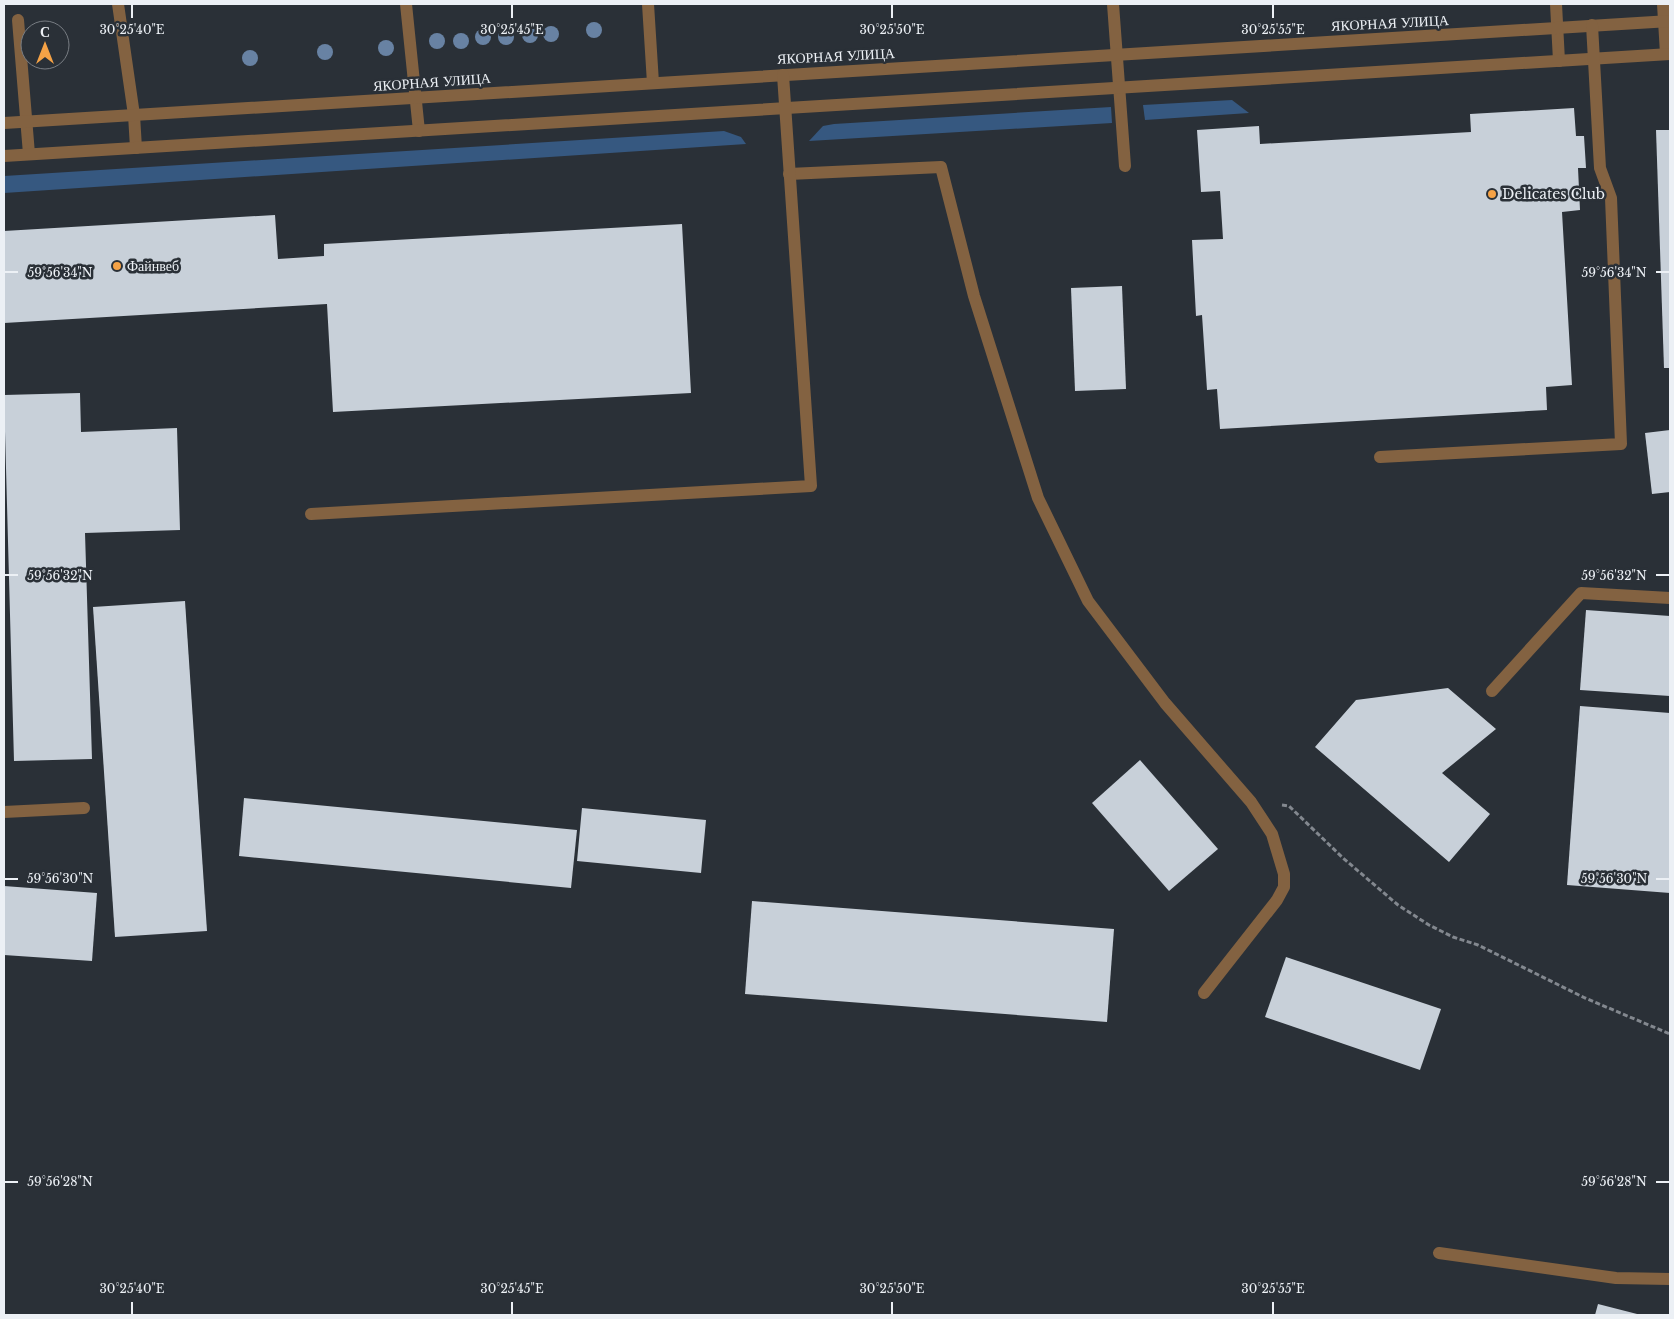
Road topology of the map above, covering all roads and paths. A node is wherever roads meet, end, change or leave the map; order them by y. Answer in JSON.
{"nodes":[{"id":1,"x":118,"y":4,"type":"edge"},
{"id":2,"x":406,"y":4,"type":"edge"},
{"id":3,"x":648,"y":4,"type":"edge"},
{"id":4,"x":1113,"y":4,"type":"edge"},
{"id":5,"x":1556,"y":4,"type":"edge"},
{"id":6,"x":1664,"y":4,"type":"edge"},
{"id":7,"x":18,"y":20,"type":"dead end"},
{"id":8,"x":1667,"y":21,"type":"edge"},
{"id":9,"x":1592,"y":26,"type":"junction"},
{"id":10,"x":1557,"y":28,"type":"junction"},
{"id":11,"x":1117,"y":54,"type":"junction"},
{"id":12,"x":1668,"y":54,"type":"edge"},
{"id":13,"x":1594,"y":59,"type":"junction"},
{"id":14,"x":1559,"y":61,"type":"junction"},
{"id":15,"x":783,"y":75,"type":"junction"},
{"id":16,"x":653,"y":83,"type":"junction"},
{"id":17,"x":1120,"y":88,"type":"junction"},
{"id":18,"x":417,"y":98,"type":"junction"},
{"id":19,"x":785,"y":110,"type":"junction"},
{"id":20,"x":134,"y":115,"type":"junction"},
{"id":21,"x":27,"y":122,"type":"junction"},
{"id":22,"x":4,"y":123,"type":"edge"},
{"id":23,"x":419,"y":131,"type":"junction"},
{"id":24,"x":136,"y":148,"type":"junction"},
{"id":25,"x":30,"y":154,"type":"junction"},
{"id":26,"x":4,"y":156,"type":"edge"},
{"id":27,"x":1125,"y":166,"type":"dead end"},
{"id":28,"x":789,"y":174,"type":"junction"},
{"id":29,"x":1380,"y":457,"type":"dead end"},
{"id":30,"x":311,"y":514,"type":"dead end"},
{"id":31,"x":1670,"y":598,"type":"edge"},
{"id":32,"x":1492,"y":691,"type":"dead end"},
{"id":33,"x":1251,"y":802,"type":"junction"},
{"id":34,"x":84,"y":808,"type":"dead end"},
{"id":35,"x":4,"y":812,"type":"edge"},
{"id":36,"x":1204,"y":993,"type":"dead end"},
{"id":37,"x":1670,"y":1034,"type":"edge"},
{"id":38,"x":1440,"y":1254,"type":"dead end"},
{"id":39,"x":1670,"y":1279,"type":"edge"}],
"edges":[{"from":1,"to":20,"type":"street"},
{"from":2,"to":18,"type":"street"},
{"from":3,"to":16,"type":"street"},
{"from":4,"to":11,"type":"street"},
{"from":5,"to":10,"type":"street"},
{"from":6,"to":8,"type":"street"},
{"from":7,"to":21,"type":"street"},
{"from":8,"to":9,"type":"street","name":"ЯКОРНАЯ УЛИЦА"},
{"from":8,"to":12,"type":"street"},
{"from":9,"to":10,"type":"street","name":"ЯКОРНАЯ УЛИЦА"},
{"from":9,"to":13,"type":"street"},
{"from":10,"to":11,"type":"street","name":"ЯКОРНАЯ УЛИЦА"},
{"from":10,"to":14,"type":"street"},
{"from":11,"to":15,"type":"street","name":"ЯКОРНАЯ УЛИЦА"},
{"from":11,"to":17,"type":"street"},
{"from":12,"to":13,"type":"street"},
{"from":13,"to":14,"type":"street"},
{"from":13,"to":29,"type":"street"},
{"from":14,"to":17,"type":"street"},
{"from":15,"to":16,"type":"street","name":"ЯКОРНАЯ УЛИЦА"},
{"from":15,"to":19,"type":"street"},
{"from":16,"to":18,"type":"street","name":"ЯКОРНАЯ УЛИЦА"},
{"from":17,"to":19,"type":"street"},
{"from":17,"to":27,"type":"street"},
{"from":18,"to":20,"type":"street","name":"ЯКОРНАЯ УЛИЦА"},
{"from":18,"to":23,"type":"street"},
{"from":19,"to":23,"type":"street"},
{"from":19,"to":28,"type":"street"},
{"from":20,"to":21,"type":"street","name":"ЯКОРНАЯ УЛИЦА"},
{"from":20,"to":24,"type":"street"},
{"from":21,"to":22,"type":"street","name":"ЯКОРНАЯ УЛИЦА"},
{"from":21,"to":25,"type":"street"},
{"from":23,"to":24,"type":"street"},
{"from":24,"to":25,"type":"street"},
{"from":25,"to":26,"type":"street"},
{"from":28,"to":30,"type":"street"},
{"from":28,"to":33,"type":"street"},
{"from":31,"to":32,"type":"street"},
{"from":33,"to":36,"type":"street"},
{"from":33,"to":37,"type":"path"},
{"from":34,"to":35,"type":"street"},
{"from":38,"to":39,"type":"street"}]}
